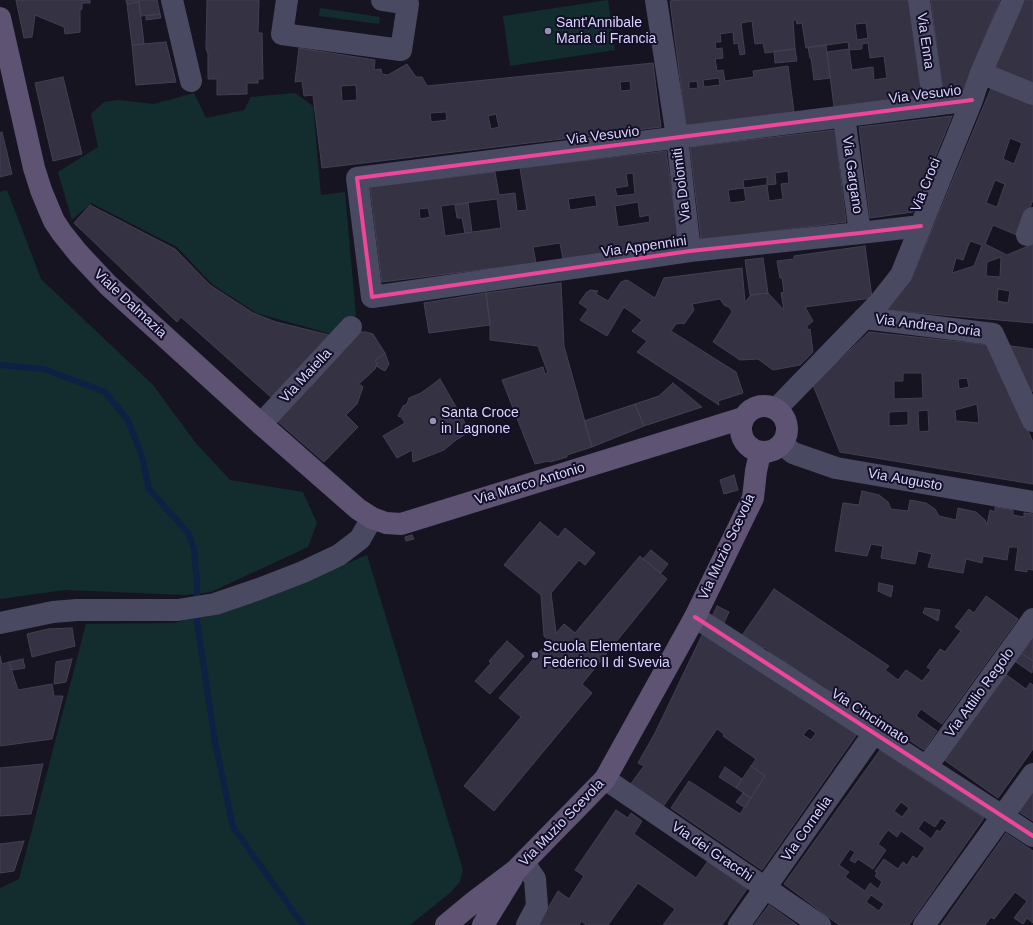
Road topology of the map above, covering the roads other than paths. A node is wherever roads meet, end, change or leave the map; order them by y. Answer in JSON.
{"nodes":[{"id":1,"x":172,"y":0,"type":"edge"},
{"id":2,"x":287,"y":0,"type":"edge"},
{"id":3,"x":382,"y":0,"type":"edge"},
{"id":4,"x":656,"y":0,"type":"edge"},
{"id":5,"x":919,"y":0,"type":"edge"},
{"id":6,"x":1013,"y":0,"type":"edge"},
{"id":7,"x":408,"y":2,"type":"edge"},
{"id":8,"x":0,"y":18,"type":"edge"},
{"id":9,"x":982,"y":73,"type":"junction"},
{"id":10,"x":191,"y":81,"type":"dead end"},
{"id":11,"x":1033,"y":94,"type":"edge"},
{"id":12,"x":972,"y":100,"type":"junction"},
{"id":13,"x":934,"y":105,"type":"junction"},
{"id":14,"x":844,"y":116,"type":"junction"},
{"id":15,"x":677,"y":137,"type":"junction"},
{"id":16,"x":921,"y":226,"type":"junction"},
{"id":17,"x":860,"y":233,"type":"junction"},
{"id":18,"x":690,"y":251,"type":"junction"},
{"id":19,"x":372,"y":297,"type":"joint"},
{"id":20,"x":864,"y":318,"type":"junction"},
{"id":21,"x":350,"y":327,"type":"dead end"},
{"id":22,"x":776,"y":409,"type":"junction"},
{"id":23,"x":743,"y":418,"type":"junction"},
{"id":24,"x":1033,"y":421,"type":"edge"},
{"id":25,"x":261,"y":424,"type":"junction"},
{"id":26,"x":688,"y":436,"type":"junction"},
{"id":27,"x":782,"y":444,"type":"junction"},
{"id":28,"x":752,"y":447,"type":"junction"},
{"id":29,"x":1033,"y":502,"type":"edge"},
{"id":30,"x":372,"y":518,"type":"junction"},
{"id":31,"x":695,"y":617,"type":"junction"},
{"id":32,"x":1033,"y":619,"type":"edge"},
{"id":33,"x":0,"y":623,"type":"edge"},
{"id":34,"x":874,"y":733,"type":"junction"},
{"id":35,"x":927,"y":766,"type":"junction"},
{"id":36,"x":1033,"y":774,"type":"edge"},
{"id":37,"x":605,"y":779,"type":"junction"},
{"id":38,"x":1003,"y":816,"type":"junction"},
{"id":39,"x":1033,"y":836,"type":"edge"},
{"id":40,"x":520,"y":867,"type":"junction"},
{"id":41,"x":765,"y":888,"type":"junction"},
{"id":42,"x":446,"y":925,"type":"edge"},
{"id":43,"x":483,"y":925,"type":"edge"},
{"id":44,"x":527,"y":925,"type":"edge"},
{"id":45,"x":739,"y":925,"type":"edge"},
{"id":46,"x":820,"y":925,"type":"edge"},
{"id":47,"x":924,"y":925,"type":"edge"}],
"edges":[{"from":1,"to":10,"type":"street"},
{"from":2,"to":7,"type":"street"},
{"from":3,"to":7,"type":"street"},
{"from":4,"to":15,"type":"street","name":"Via Dolomiti"},
{"from":5,"to":13,"type":"street","name":"Via Enna"},
{"from":6,"to":9,"type":"street","name":"Via Croci"},
{"from":8,"to":25,"type":"main road","name":"Viale Dalmazia"},
{"from":9,"to":11,"type":"street"},
{"from":9,"to":12,"type":"street","name":"Via Croci"},
{"from":12,"to":13,"type":"street","name":"Via Vesuvio"},
{"from":12,"to":16,"type":"street","name":"Via Croci"},
{"from":13,"to":14,"type":"street","name":"Via Vesuvio"},
{"from":14,"to":15,"type":"street","name":"Via Vesuvio"},
{"from":14,"to":17,"type":"street","name":"Via Gargano"},
{"from":15,"to":18,"type":"street","name":"Via Dolomiti"},
{"from":15,"to":19,"type":"street","name":"Via Vesuvio"},
{"from":16,"to":17,"type":"street","name":"Via Appennini"},
{"from":16,"to":20,"type":"street","name":"Via Croci"},
{"from":17,"to":18,"type":"street","name":"Via Appennini"},
{"from":18,"to":19,"type":"street","name":"Via Appennini"},
{"from":20,"to":22,"type":"street","name":"Via Croci"},
{"from":20,"to":24,"type":"street","name":"Via Andrea Doria"},
{"from":21,"to":25,"type":"street","name":"Via Maiella"},
{"from":22,"to":23,"type":"main road"},
{"from":22,"to":27,"type":"main road"},
{"from":23,"to":26,"type":"main road","name":"Via Marco Antonio"},
{"from":23,"to":28,"type":"main road"},
{"from":25,"to":30,"type":"main road","name":"Viale Dalmazia"},
{"from":26,"to":28,"type":"main road","name":"Via Marco Antonio"},
{"from":26,"to":30,"type":"main road","name":"Via Marco Antonio"},
{"from":27,"to":28,"type":"main road"},
{"from":27,"to":29,"type":"street","name":"Via Augusto"},
{"from":28,"to":31,"type":"main road","name":"Via Muzio Scevola"},
{"from":30,"to":33,"type":"street"},
{"from":31,"to":34,"type":"street","name":"Via Cincinnato"},
{"from":31,"to":37,"type":"main road","name":"Via Muzio Scevola"},
{"from":32,"to":35,"type":"street","name":"Via Attilio Regolo"},
{"from":34,"to":35,"type":"street","name":"Via Cincinnato"},
{"from":34,"to":41,"type":"street","name":"Via Cornelia"},
{"from":35,"to":38,"type":"street","name":"Via Cincinnato"},
{"from":36,"to":38,"type":"street"},
{"from":37,"to":40,"type":"main road","name":"Via Muzio Scevola"},
{"from":37,"to":41,"type":"street","name":"Via dei Gracchi"},
{"from":38,"to":39,"type":"street","name":"Via Cincinnato"},
{"from":38,"to":47,"type":"street"},
{"from":40,"to":42,"type":"main road","name":"Via Muzio Scevola"},
{"from":40,"to":43,"type":"main road","name":"Via Muzio Scevola"},
{"from":40,"to":44,"type":"street"},
{"from":41,"to":45,"type":"street","name":"Via Cornelia"},
{"from":41,"to":46,"type":"street","name":"Via dei Gracchi"}]}
